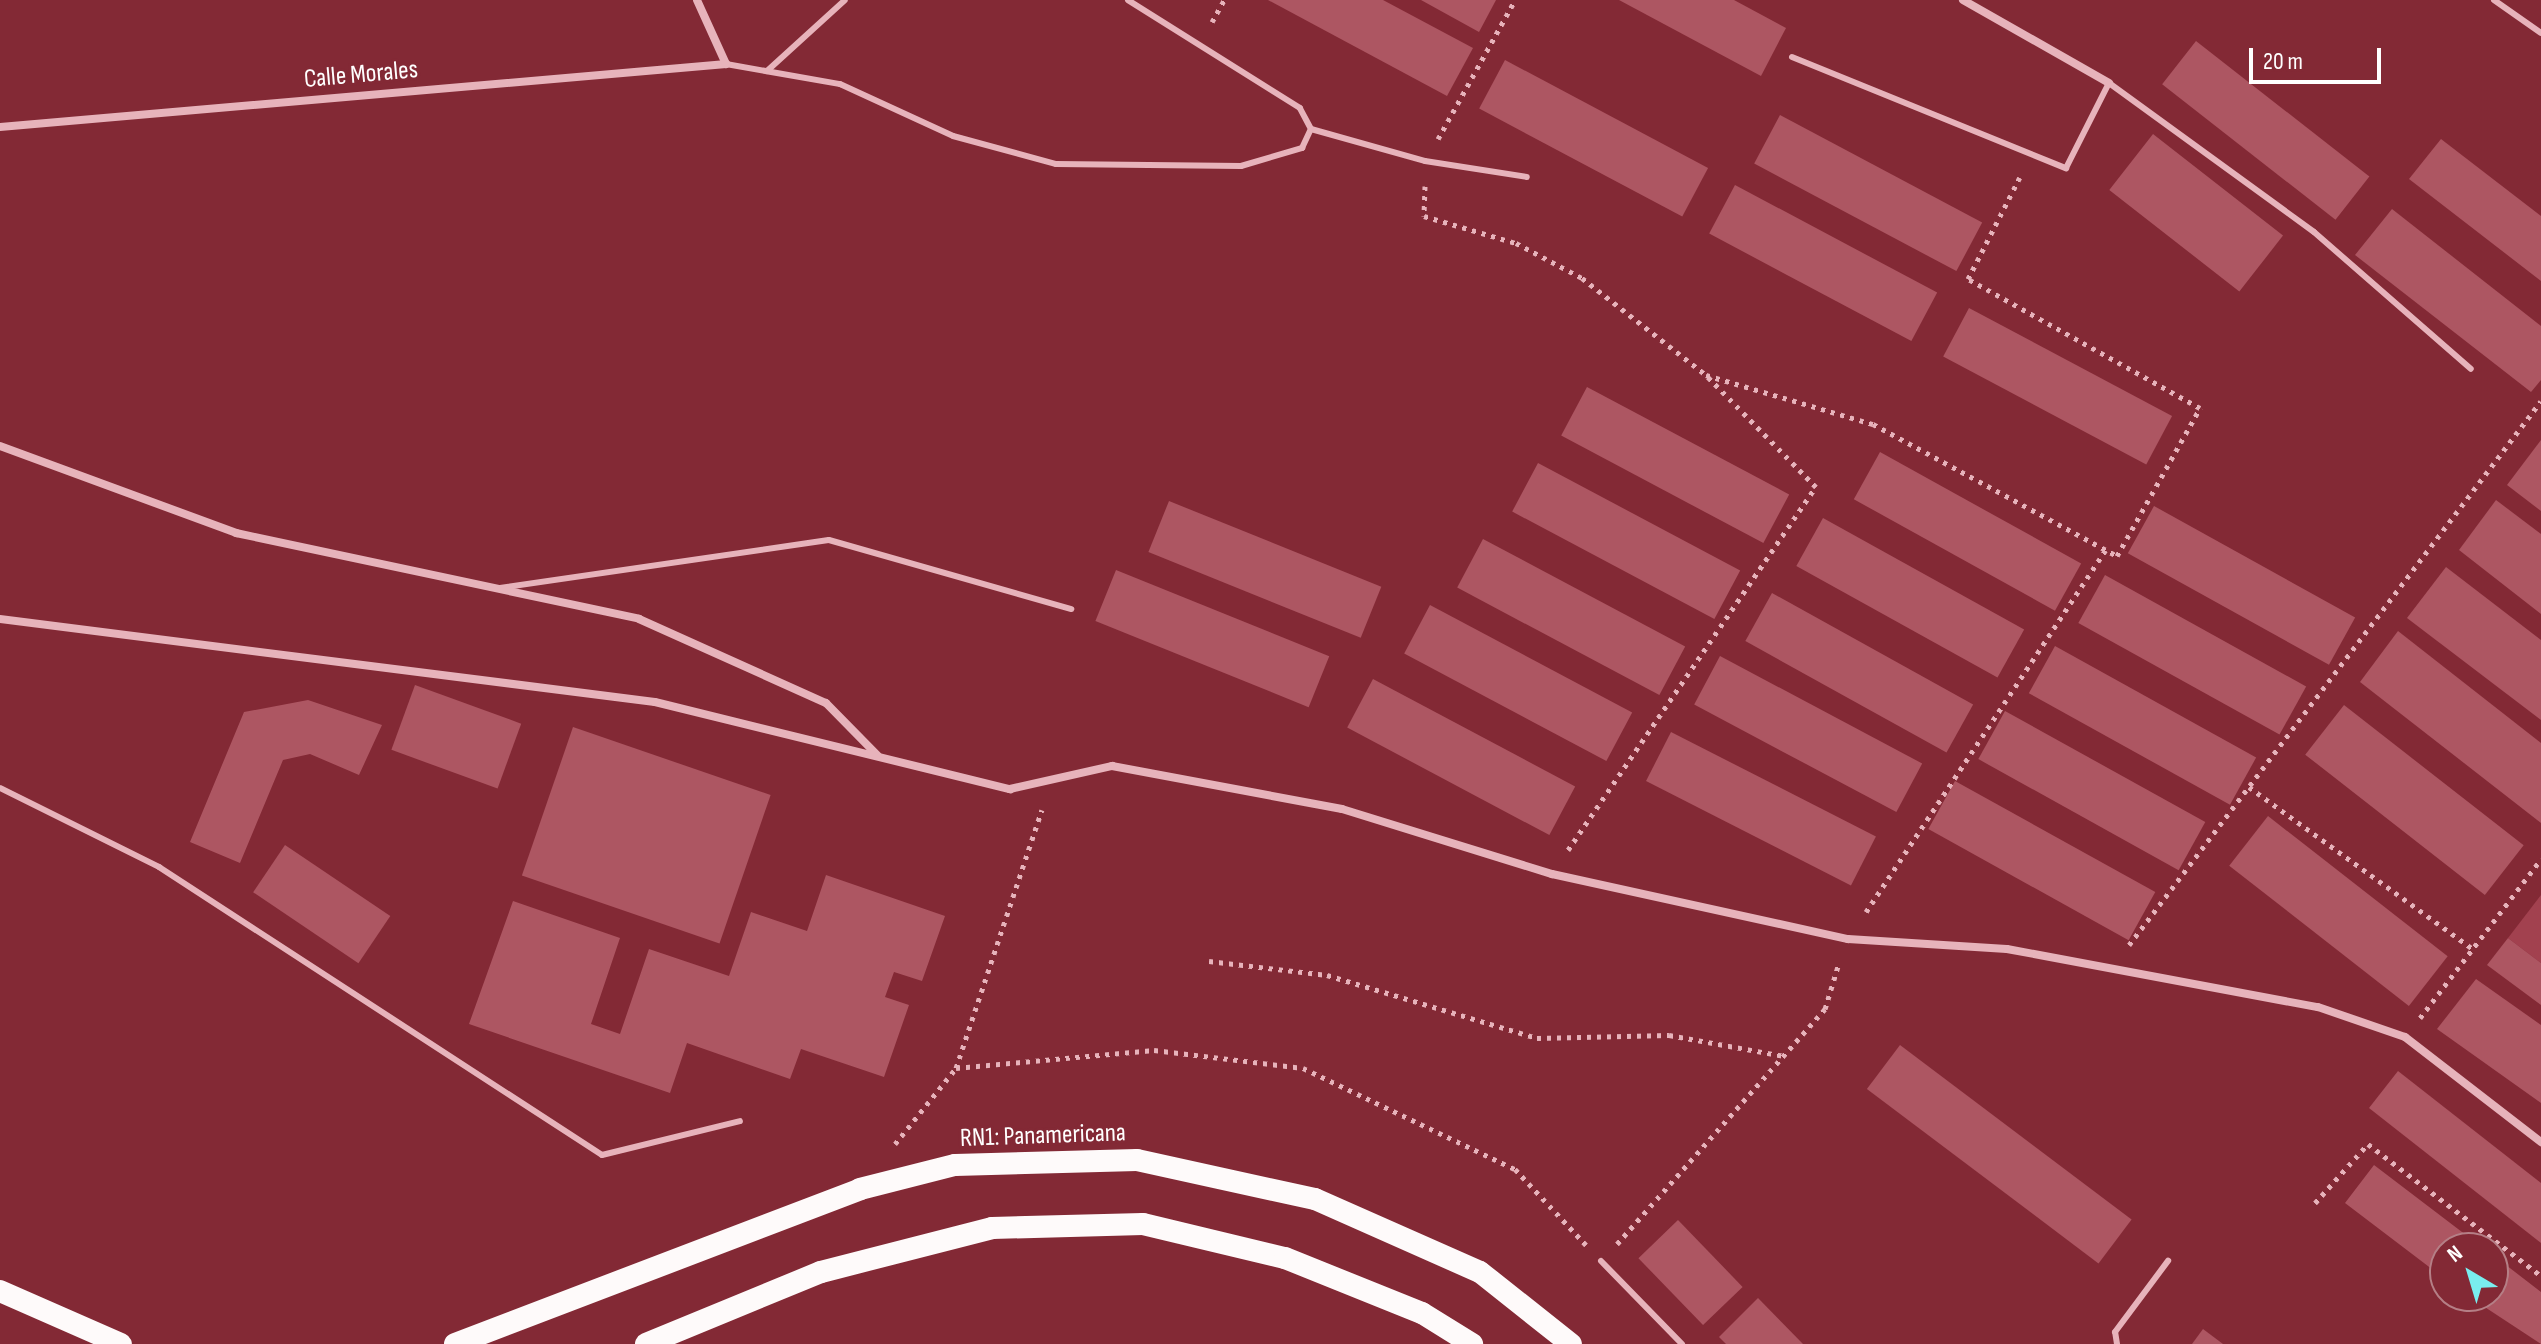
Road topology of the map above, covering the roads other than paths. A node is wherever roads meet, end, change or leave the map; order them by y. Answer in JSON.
{"nodes":[{"id":1,"x":697,"y":0,"type":"edge"},
{"id":2,"x":845,"y":0,"type":"edge"},
{"id":3,"x":1128,"y":0,"type":"edge"},
{"id":4,"x":1963,"y":0,"type":"edge"},
{"id":5,"x":2494,"y":0,"type":"edge"},
{"id":6,"x":2541,"y":33,"type":"edge"},
{"id":7,"x":1792,"y":57,"type":"dead end"},
{"id":8,"x":726,"y":64,"type":"junction"},
{"id":9,"x":767,"y":71,"type":"junction"},
{"id":10,"x":2109,"y":83,"type":"junction"},
{"id":11,"x":0,"y":127,"type":"edge"},
{"id":12,"x":1311,"y":129,"type":"junction"},
{"id":13,"x":1527,"y":177,"type":"dead end"},
{"id":14,"x":2471,"y":369,"type":"dead end"},
{"id":15,"x":0,"y":446,"type":"edge"},
{"id":16,"x":496,"y":588,"type":"junction"},
{"id":17,"x":1071,"y":609,"type":"dead end"},
{"id":18,"x":0,"y":619,"type":"edge"},
{"id":19,"x":880,"y":757,"type":"junction"},
{"id":20,"x":0,"y":788,"type":"edge"},
{"id":21,"x":740,"y":1121,"type":"dead end"},
{"id":22,"x":2541,"y":1142,"type":"edge"},
{"id":23,"x":1601,"y":1261,"type":"road end"},
{"id":24,"x":2168,"y":1261,"type":"dead end"},
{"id":25,"x":0,"y":1291,"type":"edge"},
{"id":26,"x":121,"y":1344,"type":"edge"},
{"id":27,"x":455,"y":1344,"type":"edge"},
{"id":28,"x":646,"y":1344,"type":"edge"},
{"id":29,"x":1472,"y":1344,"type":"edge"},
{"id":30,"x":1571,"y":1344,"type":"edge"},
{"id":31,"x":1682,"y":1344,"type":"edge"},
{"id":32,"x":2117,"y":1344,"type":"edge"}],
"edges":[{"from":1,"to":8,"type":"street"},
{"from":2,"to":9,"type":"lane"},
{"from":3,"to":12,"type":"lane"},
{"from":4,"to":10,"type":"street"},
{"from":5,"to":6,"type":"lane"},
{"from":7,"to":10,"type":"lane"},
{"from":8,"to":9,"type":"lane"},
{"from":8,"to":11,"type":"street","name":"Calle Morales"},
{"from":9,"to":12,"type":"lane"},
{"from":10,"to":14,"type":"lane"},
{"from":12,"to":13,"type":"lane"},
{"from":15,"to":16,"type":"street"},
{"from":16,"to":17,"type":"lane"},
{"from":16,"to":19,"type":"street"},
{"from":18,"to":19,"type":"street"},
{"from":19,"to":22,"type":"street"},
{"from":20,"to":21,"type":"lane"},
{"from":23,"to":31,"type":"lane"},
{"from":24,"to":32,"type":"lane"},
{"from":25,"to":26,"type":"highway"},
{"from":27,"to":30,"type":"highway","name":"RN1: Panamericana"},
{"from":28,"to":29,"type":"highway"}]}
